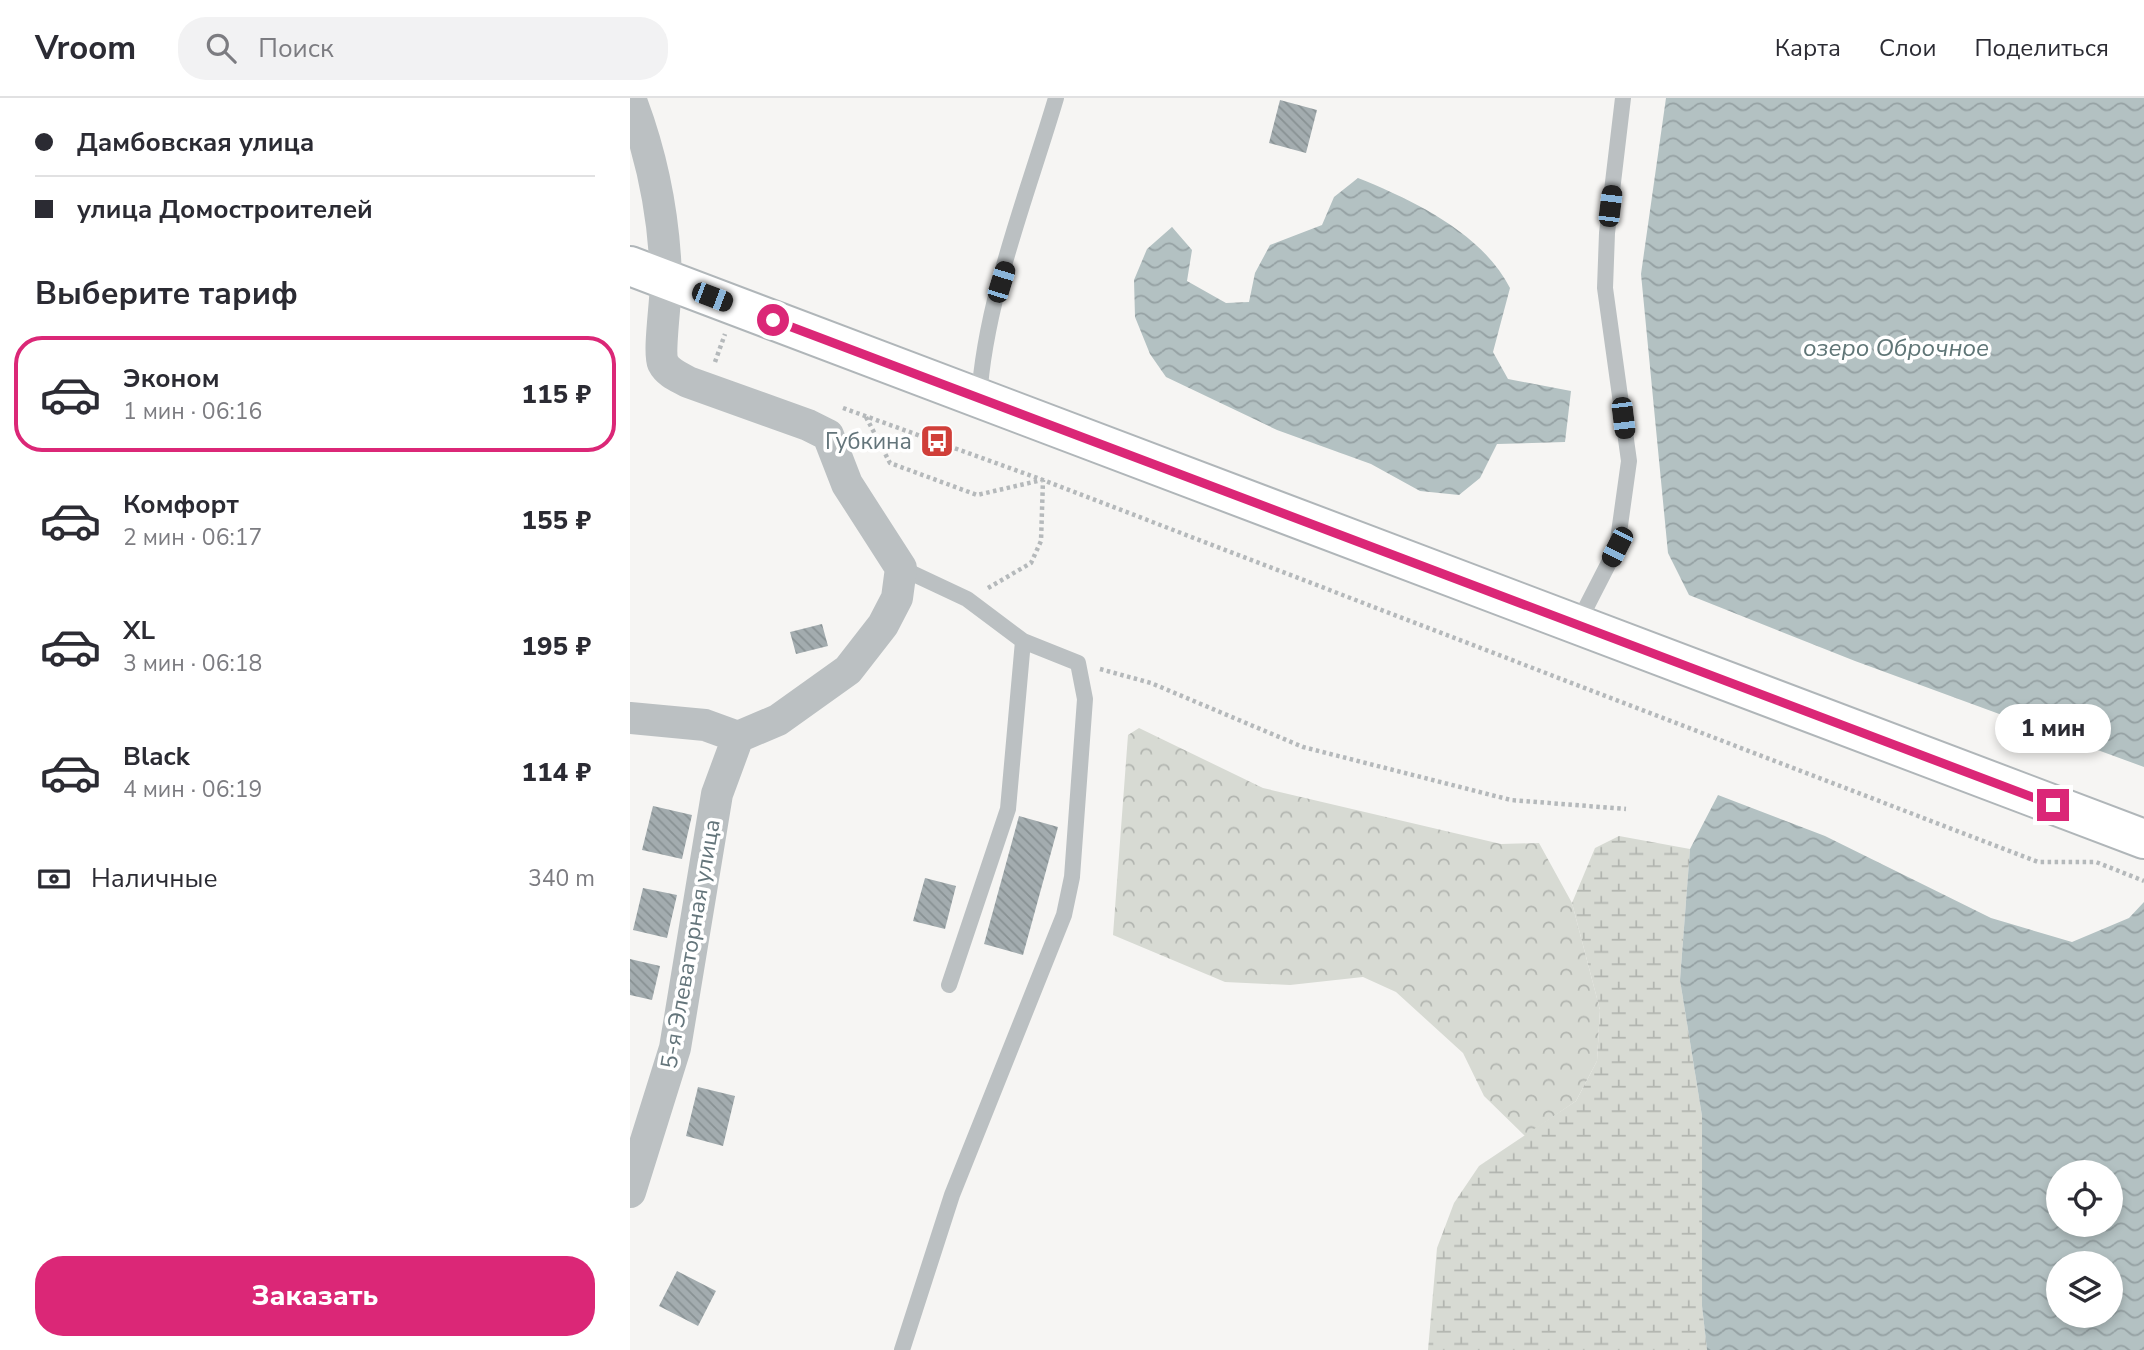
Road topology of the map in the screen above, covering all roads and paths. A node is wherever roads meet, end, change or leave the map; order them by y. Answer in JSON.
{"nodes":[{"id":1,"x":631,"y":98,"type":"edge"},
{"id":2,"x":1056,"y":98,"type":"edge"},
{"id":3,"x":1623,"y":98,"type":"edge"},
{"id":4,"x":630,"y":266,"type":"edge"},
{"id":5,"x":666,"y":279,"type":"junction"},
{"id":6,"x":725,"y":331,"type":"dead end"},
{"id":7,"x":715,"y":362,"type":"dead end"},
{"id":8,"x":979,"y":399,"type":"junction"},
{"id":9,"x":1043,"y":480,"type":"junction"},
{"id":10,"x":901,"y":568,"type":"junction"},
{"id":11,"x":967,"y":600,"type":"junction"},
{"id":12,"x":1577,"y":625,"type":"junction"},
{"id":13,"x":1023,"y":640,"type":"junction"},
{"id":14,"x":1079,"y":663,"type":"junction"},
{"id":15,"x":630,"y":718,"type":"edge"},
{"id":16,"x":738,"y":737,"type":"junction"},
{"id":17,"x":1626,"y":809,"type":"dead end"},
{"id":18,"x":2144,"y":839,"type":"edge"},
{"id":19,"x":2144,"y":881,"type":"edge"},
{"id":20,"x":949,"y":985,"type":"dead end"},
{"id":21,"x":630,"y":1192,"type":"edge"},
{"id":22,"x":902,"y":1350,"type":"edge"}],
"edges":[{"from":1,"to":5,"type":"street"},
{"from":2,"to":8,"type":"lane"},
{"from":3,"to":12,"type":"lane"},
{"from":4,"to":5,"type":"main road"},
{"from":5,"to":8,"type":"main road"},
{"from":5,"to":10,"type":"street"},
{"from":6,"to":7,"type":"path"},
{"from":8,"to":12,"type":"main road"},
{"from":9,"to":9,"type":"path"},
{"from":9,"to":11,"type":"path"},
{"from":9,"to":19,"type":"path"},
{"from":10,"to":11,"type":"lane"},
{"from":10,"to":16,"type":"street"},
{"from":11,"to":13,"type":"lane"},
{"from":12,"to":18,"type":"main road"},
{"from":13,"to":14,"type":"lane"},
{"from":13,"to":20,"type":"lane"},
{"from":14,"to":17,"type":"path"},
{"from":14,"to":22,"type":"lane"},
{"from":15,"to":16,"type":"street"},
{"from":16,"to":21,"type":"street","name":"5-я Элеваторная улица"}]}
